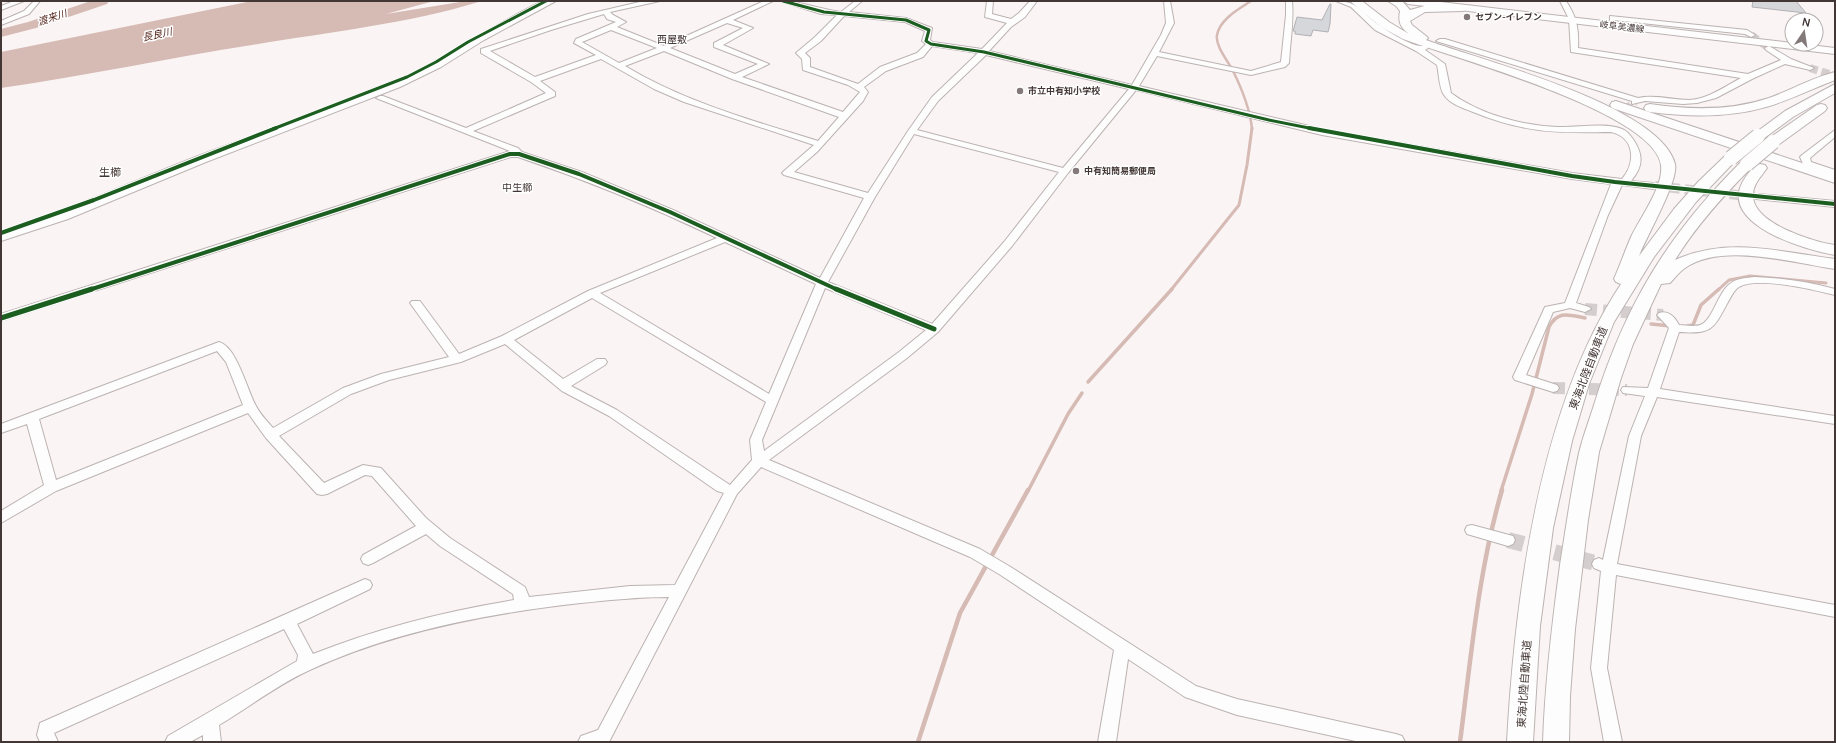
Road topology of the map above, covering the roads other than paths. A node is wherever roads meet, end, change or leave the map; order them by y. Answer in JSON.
{"nodes":[{"id":1,"x":21,"y":1,"type":"edge"},
{"id":2,"x":37,"y":1,"type":"edge"},
{"id":3,"x":551,"y":1,"type":"edge"},
{"id":4,"x":657,"y":1,"type":"edge"},
{"id":5,"x":770,"y":1,"type":"edge"},
{"id":6,"x":783,"y":1,"type":"edge"},
{"id":7,"x":859,"y":1,"type":"edge"},
{"id":8,"x":990,"y":1,"type":"edge"},
{"id":9,"x":1034,"y":1,"type":"edge"},
{"id":10,"x":1167,"y":1,"type":"edge"},
{"id":11,"x":1289,"y":1,"type":"edge"},
{"id":12,"x":1339,"y":1,"type":"edge"},
{"id":13,"x":1355,"y":1,"type":"edge"},
{"id":14,"x":1393,"y":1,"type":"edge"},
{"id":15,"x":1408,"y":1,"type":"edge"},
{"id":16,"x":1436,"y":1,"type":"edge"},
{"id":17,"x":1563,"y":1,"type":"edge"},
{"id":18,"x":1371,"y":7,"type":"edge"},
{"id":19,"x":1,"y":8,"type":"edge"},
{"id":20,"x":1464,"y":8,"type":"junction"},
{"id":21,"x":606,"y":11,"type":"junction"},
{"id":22,"x":842,"y":14,"type":"junction"},
{"id":23,"x":1613,"y":18,"type":"dead end"},
{"id":24,"x":1574,"y":19,"type":"junction"},
{"id":25,"x":727,"y":20,"type":"junction"},
{"id":26,"x":1404,"y":20,"type":"junction"},
{"id":27,"x":1013,"y":22,"type":"junction"},
{"id":28,"x":1,"y":23,"type":"edge"},
{"id":29,"x":612,"y":27,"type":"junction"},
{"id":30,"x":1751,"y":35,"type":"tunnel mouth"},
{"id":31,"x":1440,"y":41,"type":"dead end"},
{"id":32,"x":1784,"y":42,"type":"edge"},
{"id":33,"x":931,"y":44,"type":"junction"},
{"id":34,"x":1824,"y":47,"type":"edge"},
{"id":35,"x":1769,"y":48,"type":"tunnel mouth"},
{"id":36,"x":1835,"y":48,"type":"edge"},
{"id":37,"x":662,"y":49,"type":"junction"},
{"id":38,"x":1835,"y":51,"type":"edge"},
{"id":39,"x":984,"y":52,"type":"junction"},
{"id":40,"x":1155,"y":53,"type":"junction"},
{"id":41,"x":601,"y":56,"type":"junction"},
{"id":42,"x":1788,"y":62,"type":"junction"},
{"id":43,"x":618,"y":66,"type":"junction"},
{"id":44,"x":1810,"y":68,"type":"tunnel mouth"},
{"id":45,"x":1835,"y":76,"type":"edge"},
{"id":46,"x":735,"y":77,"type":"junction"},
{"id":47,"x":1749,"y":77,"type":"junction"},
{"id":48,"x":534,"y":80,"type":"junction"},
{"id":49,"x":1554,"y":86,"type":"junction"},
{"id":50,"x":859,"y":87,"type":"junction"},
{"id":51,"x":1134,"y":88,"type":"junction"},
{"id":52,"x":1835,"y":88,"type":"edge"},
{"id":53,"x":380,"y":98,"type":"dead end"},
{"id":54,"x":1833,"y":100,"type":"edge"},
{"id":55,"x":845,"y":116,"type":"junction"},
{"id":56,"x":1615,"y":117,"type":"tunnel mouth"},
{"id":57,"x":1611,"y":129,"type":"junction"},
{"id":58,"x":466,"y":131,"type":"junction"},
{"id":59,"x":912,"y":131,"type":"junction"},
{"id":60,"x":1835,"y":133,"type":"edge"},
{"id":61,"x":819,"y":144,"type":"junction"},
{"id":62,"x":519,"y":154,"type":"junction"},
{"id":63,"x":1746,"y":164,"type":"junction"},
{"id":64,"x":1065,"y":171,"type":"junction"},
{"id":65,"x":1835,"y":173,"type":"edge"},
{"id":66,"x":1835,"y":179,"type":"edge"},
{"id":67,"x":1615,"y":182,"type":"junction"},
{"id":68,"x":1628,"y":183,"type":"junction"},
{"id":69,"x":1835,"y":185,"type":"edge"},
{"id":70,"x":1653,"y":186,"type":"tunnel mouth"},
{"id":71,"x":870,"y":197,"type":"junction"},
{"id":72,"x":1759,"y":197,"type":"tunnel mouth"},
{"id":73,"x":1835,"y":204,"type":"edge"},
{"id":74,"x":1,"y":238,"type":"edge"},
{"id":75,"x":725,"y":238,"type":"junction"},
{"id":76,"x":1835,"y":250,"type":"edge"},
{"id":77,"x":1835,"y":264,"type":"edge"},
{"id":78,"x":822,"y":283,"type":"junction"},
{"id":79,"x":1834,"y":290,"type":"edge"},
{"id":80,"x":592,"y":293,"type":"junction"},
{"id":81,"x":416,"y":303,"type":"dead end"},
{"id":82,"x":1570,"y":305,"type":"junction"},
{"id":83,"x":1585,"y":309,"type":"tunnel mouth"},
{"id":84,"x":1,"y":318,"type":"edge"},
{"id":85,"x":1603,"y":328,"type":"junction"},
{"id":86,"x":934,"y":329,"type":"junction"},
{"id":87,"x":506,"y":339,"type":"junction"},
{"id":88,"x":457,"y":359,"type":"junction"},
{"id":89,"x":601,"y":362,"type":"dead end"},
{"id":90,"x":563,"y":385,"type":"junction"},
{"id":91,"x":1608,"y":385,"type":"junction"},
{"id":92,"x":1549,"y":387,"type":"tunnel mouth"},
{"id":93,"x":1627,"y":390,"type":"tunnel mouth"},
{"id":94,"x":1653,"y":392,"type":"junction"},
{"id":95,"x":774,"y":400,"type":"junction"},
{"id":96,"x":250,"y":406,"type":"junction"},
{"id":97,"x":32,"y":417,"type":"junction"},
{"id":98,"x":1835,"y":420,"type":"edge"},
{"id":99,"x":1,"y":429,"type":"edge"},
{"id":100,"x":271,"y":435,"type":"junction"},
{"id":101,"x":759,"y":461,"type":"junction"},
{"id":102,"x":51,"y":487,"type":"junction"},
{"id":103,"x":732,"y":491,"type":"junction"},
{"id":104,"x":1,"y":518,"type":"edge"},
{"id":105,"x":427,"y":527,"type":"junction"},
{"id":106,"x":1476,"y":531,"type":"dead end"},
{"id":107,"x":1504,"y":539,"type":"tunnel mouth"},
{"id":108,"x":368,"y":559,"type":"dead end"},
{"id":109,"x":1604,"y":566,"type":"junction"},
{"id":110,"x":365,"y":585,"type":"dead end"},
{"id":111,"x":679,"y":591,"type":"junction"},
{"id":112,"x":523,"y":604,"type":"junction"},
{"id":113,"x":1835,"y":611,"type":"edge"},
{"id":114,"x":288,"y":621,"type":"junction"},
{"id":115,"x":1122,"y":648,"type":"junction"},
{"id":116,"x":303,"y":666,"type":"junction"},
{"id":117,"x":210,"y":721,"type":"junction"},
{"id":118,"x":602,"y":738,"type":"edge"},
{"id":119,"x":49,"y":742,"type":"edge"},
{"id":120,"x":174,"y":742,"type":"edge"},
{"id":121,"x":212,"y":742,"type":"edge"},
{"id":122,"x":587,"y":742,"type":"edge"},
{"id":123,"x":1107,"y":742,"type":"edge"},
{"id":124,"x":1396,"y":742,"type":"edge"},
{"id":125,"x":1520,"y":742,"type":"edge"},
{"id":126,"x":1556,"y":742,"type":"edge"},
{"id":127,"x":1613,"y":742,"type":"edge"}],
"edges":[{"from":1,"to":19,"type":"street"},
{"from":2,"to":28,"type":"street"},
{"from":3,"to":74,"type":"main road"},
{"from":4,"to":21,"type":"street"},
{"from":5,"to":25,"type":"street"},
{"from":6,"to":22,"type":"street"},
{"from":7,"to":22,"type":"street"},
{"from":8,"to":27,"type":"street"},
{"from":9,"to":27,"type":"street"},
{"from":10,"to":40,"type":"street"},
{"from":11,"to":40,"type":"street"},
{"from":12,"to":57,"type":"street"},
{"from":13,"to":18,"type":"highway"},
{"from":14,"to":26,"type":"highway"},
{"from":15,"to":20,"type":"main road","name":"岐阜美濃線"},
{"from":16,"to":24,"type":"main road","name":"岐阜美濃線"},
{"from":17,"to":24,"type":"street"},
{"from":18,"to":49,"type":"highway"},
{"from":20,"to":24,"type":"main road","name":"岐阜美濃線"},
{"from":20,"to":26,"type":"highway"},
{"from":21,"to":29,"type":"street"},
{"from":21,"to":48,"type":"street"},
{"from":22,"to":33,"type":"street"},
{"from":22,"to":50,"type":"street"},
{"from":23,"to":30,"type":"street"},
{"from":24,"to":32,"type":"main road","name":"岐阜美濃線"},
{"from":24,"to":38,"type":"main road","name":"岐阜美濃線"},
{"from":24,"to":47,"type":"street"},
{"from":25,"to":37,"type":"street"},
{"from":25,"to":46,"type":"street"},
{"from":26,"to":49,"type":"highway"},
{"from":27,"to":39,"type":"street"},
{"from":29,"to":37,"type":"street"},
{"from":29,"to":41,"type":"street"},
{"from":31,"to":47,"type":"street"},
{"from":33,"to":39,"type":"street"},
{"from":33,"to":50,"type":"street"},
{"from":34,"to":36,"type":"main road"},
{"from":35,"to":42,"type":"street"},
{"from":37,"to":43,"type":"street"},
{"from":37,"to":46,"type":"street"},
{"from":39,"to":51,"type":"street"},
{"from":39,"to":59,"type":"street"},
{"from":40,"to":51,"type":"street"},
{"from":41,"to":43,"type":"street"},
{"from":41,"to":48,"type":"street"},
{"from":42,"to":44,"type":"street"},
{"from":42,"to":47,"type":"street"},
{"from":43,"to":61,"type":"street"},
{"from":45,"to":49,"type":"highway"},
{"from":46,"to":55,"type":"street"},
{"from":48,"to":58,"type":"street"},
{"from":49,"to":66,"type":"highway"},
{"from":49,"to":69,"type":"highway"},
{"from":49,"to":85,"type":"highway"},
{"from":50,"to":55,"type":"street"},
{"from":51,"to":64,"type":"street"},
{"from":51,"to":67,"type":"street"},
{"from":52,"to":63,"type":"highway","name":"東海北陸自動車道","bridge":true},
{"from":53,"to":58,"type":"street"},
{"from":54,"to":63,"type":"highway"},
{"from":55,"to":61,"type":"street"},
{"from":56,"to":57,"type":"street"},
{"from":57,"to":68,"type":"street"},
{"from":58,"to":62,"type":"street"},
{"from":59,"to":64,"type":"street"},
{"from":59,"to":71,"type":"street"},
{"from":60,"to":65,"type":"street"},
{"from":61,"to":71,"type":"street"},
{"from":62,"to":75,"type":"street"},
{"from":62,"to":84,"type":"street"},
{"from":63,"to":76,"type":"highway"},
{"from":63,"to":85,"type":"highway","name":"東海北陸自動車道"},
{"from":63,"to":91,"type":"highway","name":"東海北陸自動車道"},
{"from":64,"to":86,"type":"street"},
{"from":67,"to":68,"type":"street"},
{"from":67,"to":82,"type":"street"},
{"from":68,"to":70,"type":"street"},
{"from":71,"to":78,"type":"street"},
{"from":72,"to":73,"type":"street"},
{"from":75,"to":78,"type":"street"},
{"from":75,"to":80,"type":"street"},
{"from":77,"to":91,"type":"highway"},
{"from":78,"to":86,"type":"street"},
{"from":78,"to":95,"type":"street"},
{"from":79,"to":94,"type":"street"},
{"from":80,"to":87,"type":"street"},
{"from":80,"to":95,"type":"street"},
{"from":81,"to":88,"type":"street"},
{"from":82,"to":83,"type":"street"},
{"from":82,"to":92,"type":"street"},
{"from":85,"to":125,"type":"highway","name":"東海北陸自動車道"},
{"from":86,"to":101,"type":"street"},
{"from":87,"to":88,"type":"street"},
{"from":87,"to":90,"type":"street"},
{"from":88,"to":100,"type":"street"},
{"from":89,"to":90,"type":"street"},
{"from":90,"to":103,"type":"street"},
{"from":91,"to":126,"type":"highway","name":"東海北陸自動車道"},
{"from":93,"to":94,"type":"street"},
{"from":94,"to":98,"type":"street"},
{"from":94,"to":109,"type":"street"},
{"from":95,"to":101,"type":"street"},
{"from":96,"to":97,"type":"street"},
{"from":96,"to":100,"type":"street"},
{"from":96,"to":102,"type":"street"},
{"from":97,"to":99,"type":"street"},
{"from":97,"to":102,"type":"street"},
{"from":100,"to":105,"type":"street"},
{"from":101,"to":103,"type":"street"},
{"from":101,"to":115,"type":"street"},
{"from":102,"to":104,"type":"street"},
{"from":103,"to":111,"type":"street"},
{"from":105,"to":108,"type":"street"},
{"from":105,"to":112,"type":"street"},
{"from":106,"to":107,"type":"street"},
{"from":109,"to":113,"type":"street"},
{"from":109,"to":127,"type":"street"},
{"from":110,"to":114,"type":"street"},
{"from":111,"to":112,"type":"street"},
{"from":111,"to":118,"type":"street"},
{"from":112,"to":116,"type":"street"},
{"from":114,"to":116,"type":"street"},
{"from":114,"to":119,"type":"street"},
{"from":115,"to":123,"type":"street"},
{"from":115,"to":124,"type":"street"},
{"from":116,"to":117,"type":"street"},
{"from":117,"to":120,"type":"street"},
{"from":117,"to":121,"type":"street"},
{"from":118,"to":122,"type":"street"}]}
